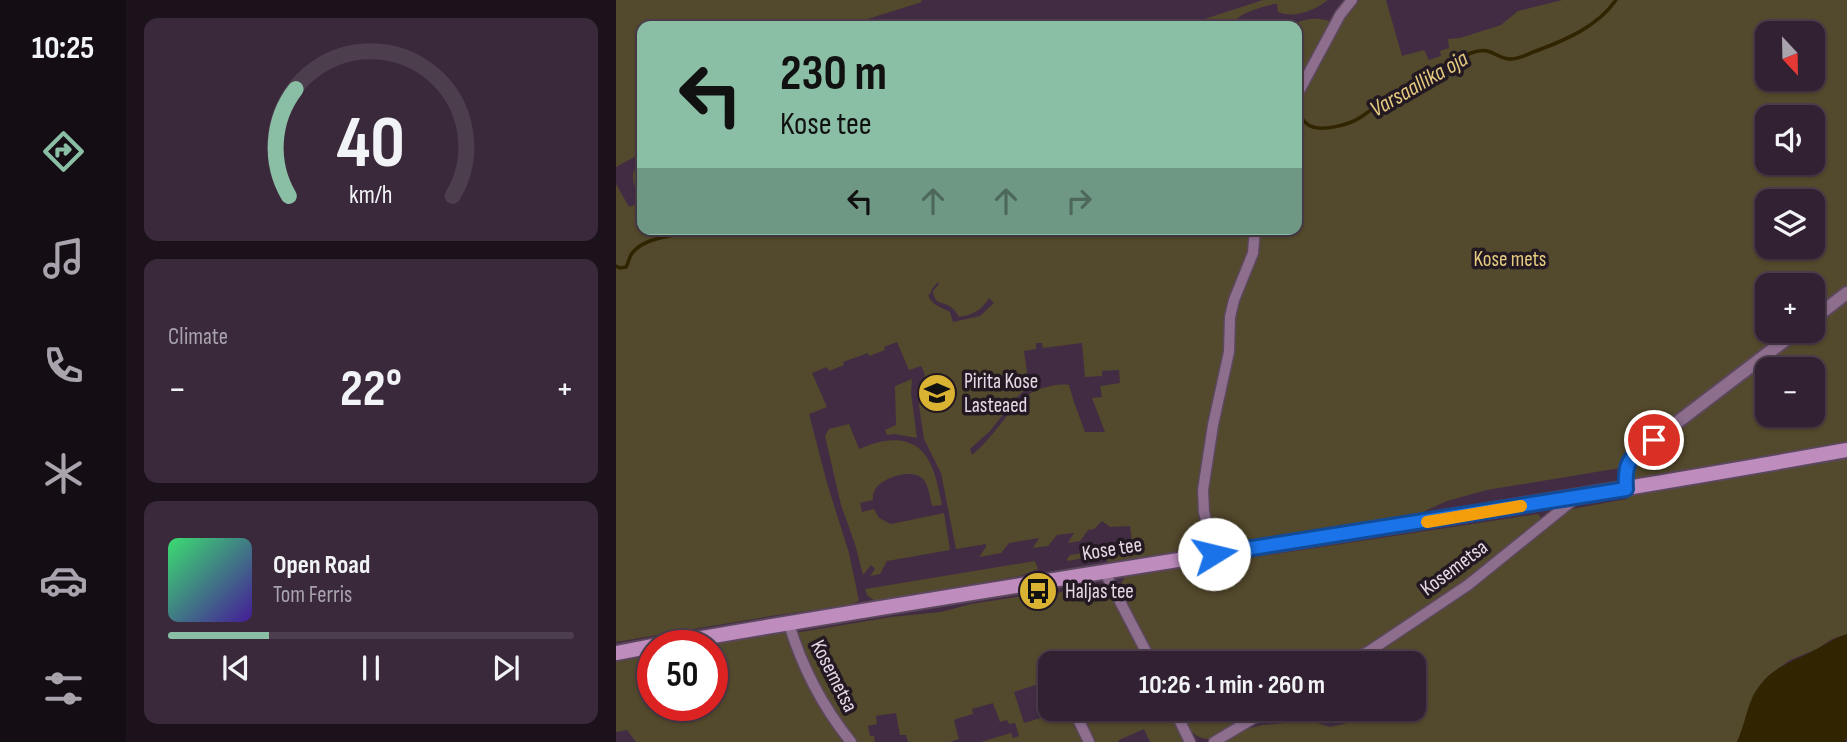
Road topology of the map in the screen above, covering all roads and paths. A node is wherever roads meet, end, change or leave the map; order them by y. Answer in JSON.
{"nodes":[{"id":1,"x":1352,"y":0,"type":"edge"},
{"id":2,"x":1302,"y":86,"type":"edge"},
{"id":3,"x":1254,"y":235,"type":"edge"},
{"id":4,"x":1847,"y":293,"type":"edge"},
{"id":5,"x":1825,"y":310,"type":"edge"},
{"id":6,"x":1781,"y":343,"type":"edge"},
{"id":7,"x":1847,"y":450,"type":"edge"},
{"id":8,"x":1626,"y":489,"type":"junction"},
{"id":9,"x":1577,"y":497,"type":"junction"},
{"id":10,"x":1214,"y":554,"type":"junction"},
{"id":11,"x":1104,"y":571,"type":"junction"},
{"id":12,"x":789,"y":624,"type":"junction"},
{"id":13,"x":728,"y":634,"type":"edge"},
{"id":14,"x":637,"y":649,"type":"edge"},
{"id":15,"x":1146,"y":651,"type":"edge"},
{"id":16,"x":1369,"y":651,"type":"edge"},
{"id":17,"x":616,"y":653,"type":"edge"},
{"id":18,"x":1079,"y":721,"type":"edge"},
{"id":19,"x":1180,"y":721,"type":"edge"},
{"id":20,"x":1249,"y":721,"type":"edge"},
{"id":21,"x":850,"y":742,"type":"edge"},
{"id":22,"x":1089,"y":742,"type":"edge"},
{"id":23,"x":1191,"y":742,"type":"edge"},
{"id":24,"x":1214,"y":742,"type":"edge"}],
"edges":[{"from":1,"to":2,"type":"street"},
{"from":3,"to":10,"type":"street"},
{"from":4,"to":5,"type":"street"},
{"from":6,"to":8,"type":"street"},
{"from":7,"to":8,"type":"main road","name":"Kose tee"},
{"from":8,"to":9,"type":"main road","name":"Kose tee"},
{"from":9,"to":10,"type":"main road","name":"Kose tee"},
{"from":9,"to":16,"type":"street","name":"Kosemetsa"},
{"from":10,"to":11,"type":"main road","name":"Kose tee"},
{"from":11,"to":12,"type":"main road","name":"Kose tee"},
{"from":11,"to":15,"type":"street"},
{"from":12,"to":13,"type":"main road","name":"Kose tee"},
{"from":12,"to":21,"type":"street","name":"Kosemetsa"},
{"from":14,"to":17,"type":"main road","name":"Kose tee"},
{"from":18,"to":22,"type":"street"},
{"from":19,"to":23,"type":"street"},
{"from":20,"to":24,"type":"street"}]}
